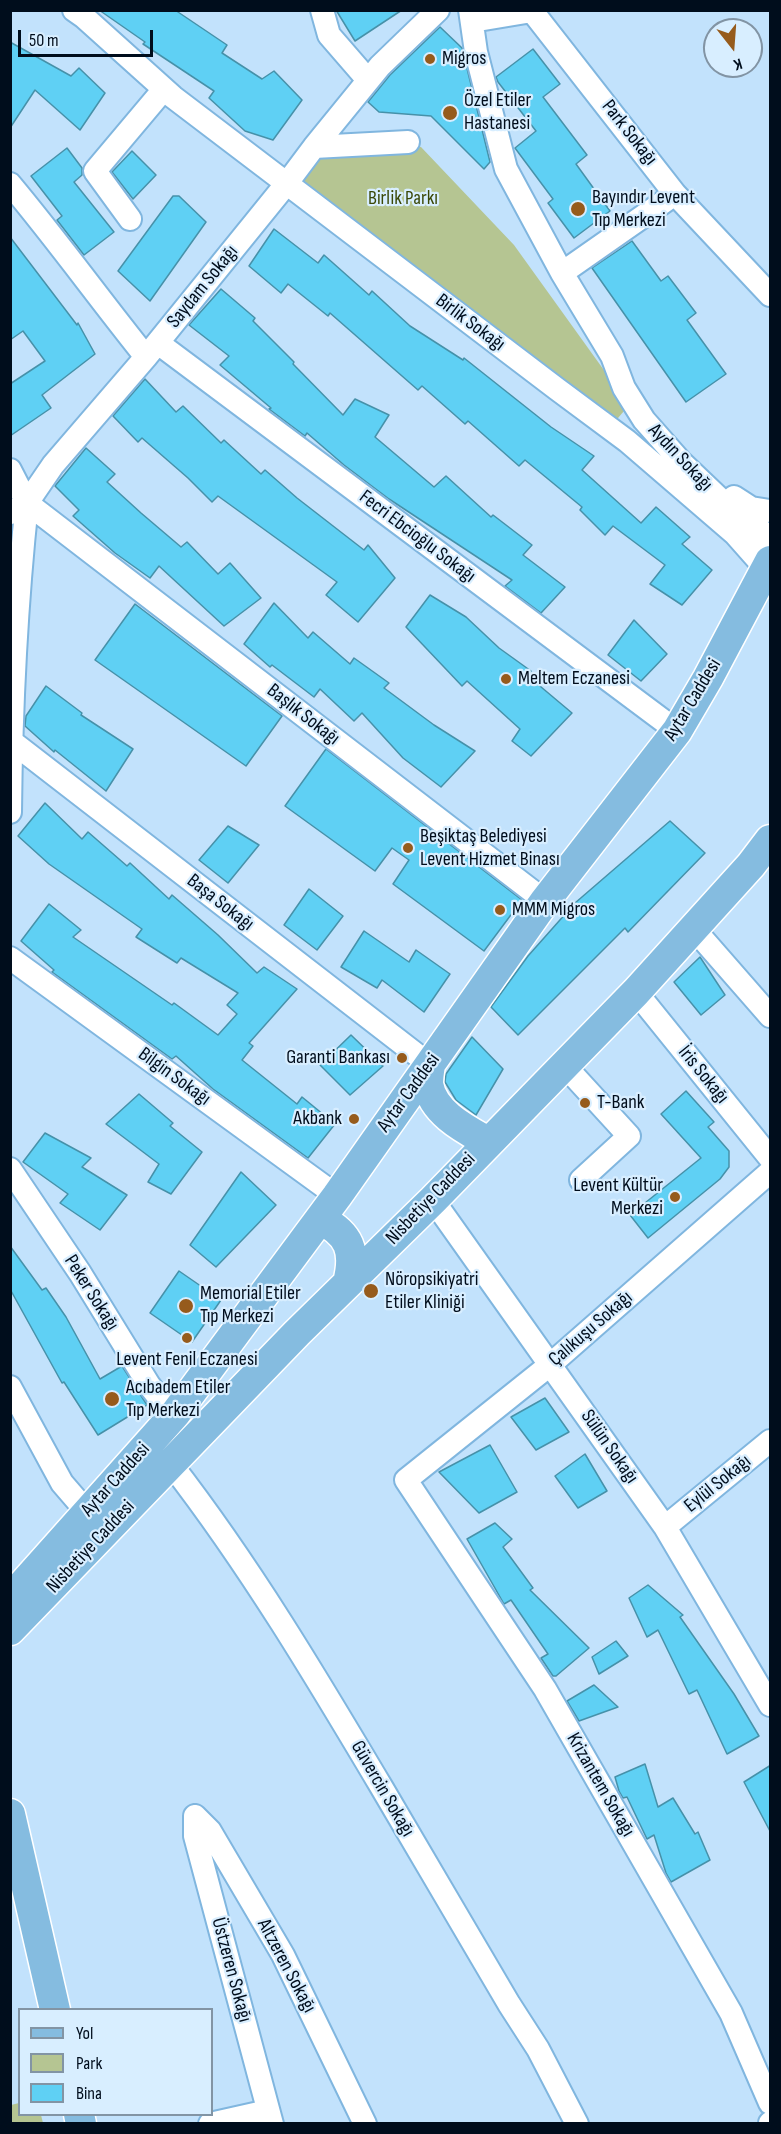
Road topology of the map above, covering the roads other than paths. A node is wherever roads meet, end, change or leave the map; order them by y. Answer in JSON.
{"nodes":[{"id":1,"x":74,"y":10,"type":"edge"},
{"id":2,"x":427,"y":10,"type":"edge"},
{"id":3,"x":438,"y":10,"type":"edge"},
{"id":4,"x":532,"y":11,"type":"edge"},
{"id":5,"x":471,"y":16,"type":"edge"},
{"id":6,"x":324,"y":17,"type":"edge"},
{"id":7,"x":380,"y":67,"type":"junction"},
{"id":8,"x":164,"y":89,"type":"junction"},
{"id":9,"x":408,"y":142,"type":"dead end"},
{"id":10,"x":314,"y":147,"type":"junction"},
{"id":11,"x":10,"y":183,"type":"edge"},
{"id":12,"x":287,"y":183,"type":"junction"},
{"id":13,"x":675,"y":194,"type":"junction"},
{"id":14,"x":130,"y":219,"type":"dead end"},
{"id":15,"x":562,"y":273,"type":"junction"},
{"id":16,"x":771,"y":295,"type":"edge"},
{"id":17,"x":152,"y":350,"type":"junction"},
{"id":18,"x":612,"y":356,"type":"junction"},
{"id":19,"x":644,"y":420,"type":"junction"},
{"id":20,"x":627,"y":441,"type":"junction"},
{"id":21,"x":10,"y":470,"type":"edge"},
{"id":22,"x":19,"y":508,"type":"edge"},
{"id":23,"x":771,"y":511,"type":"edge"},
{"id":24,"x":61,"y":529,"type":"junction"},
{"id":25,"x":23,"y":543,"type":"junction"},
{"id":26,"x":769,"y":557,"type":"edge"},
{"id":27,"x":677,"y":731,"type":"junction"},
{"id":28,"x":11,"y":741,"type":"edge"},
{"id":29,"x":10,"y":812,"type":"edge"},
{"id":30,"x":771,"y":840,"type":"edge"},
{"id":31,"x":545,"y":901,"type":"junction"},
{"id":32,"x":694,"y":928,"type":"junction"},
{"id":33,"x":10,"y":958,"type":"edge"},
{"id":34,"x":636,"y":992,"type":"junction"},
{"id":35,"x":771,"y":1016,"type":"edge"},
{"id":36,"x":430,"y":1065,"type":"junction"},
{"id":37,"x":564,"y":1065,"type":"junction"},
{"id":38,"x":488,"y":1142,"type":"junction"},
{"id":39,"x":771,"y":1158,"type":"edge"},
{"id":40,"x":10,"y":1170,"type":"edge"},
{"id":41,"x":771,"y":1172,"type":"edge"},
{"id":42,"x":580,"y":1180,"type":"dead end"},
{"id":43,"x":433,"y":1200,"type":"junction"},
{"id":44,"x":328,"y":1208,"type":"junction"},
{"id":45,"x":348,"y":1283,"type":"junction"},
{"id":46,"x":551,"y":1364,"type":"junction"},
{"id":47,"x":11,"y":1389,"type":"edge"},
{"id":48,"x":175,"y":1414,"type":"junction"},
{"id":49,"x":771,"y":1441,"type":"edge"},
{"id":50,"x":171,"y":1464,"type":"junction"},
{"id":51,"x":406,"y":1480,"type":"joint"},
{"id":52,"x":87,"y":1512,"type":"junction"},
{"id":53,"x":666,"y":1527,"type":"junction"},
{"id":54,"x":10,"y":1599,"type":"edge"},
{"id":55,"x":10,"y":1630,"type":"edge"},
{"id":56,"x":771,"y":1704,"type":"edge"},
{"id":57,"x":10,"y":1814,"type":"edge"},
{"id":58,"x":195,"y":1816,"type":"joint"},
{"id":59,"x":55,"y":2008,"type":"edge"},
{"id":60,"x":771,"y":2103,"type":"edge"},
{"id":61,"x":270,"y":2117,"type":"edge"},
{"id":62,"x":210,"y":2124,"type":"edge"},
{"id":63,"x":365,"y":2124,"type":"edge"},
{"id":64,"x":577,"y":2124,"type":"edge"}],
"edges":[{"from":1,"to":8,"type":"street","name":"Birlik Sokağı"},
{"from":2,"to":7,"type":"street","name":"Saydam Sokağı"},
{"from":3,"to":7,"type":"street","name":"Saydam Sokağı"},
{"from":4,"to":5,"type":"street","name":"Park Sokağı"},
{"from":4,"to":13,"type":"street","name":"Park Sokağı"},
{"from":5,"to":15,"type":"street","name":"Aydın Sokağı"},
{"from":6,"to":7,"type":"street"},
{"from":7,"to":10,"type":"street","name":"Saydam Sokağı"},
{"from":8,"to":12,"type":"street","name":"Birlik Sokağı"},
{"from":8,"to":14,"type":"street"},
{"from":9,"to":10,"type":"street"},
{"from":10,"to":12,"type":"street","name":"Saydam Sokağı"},
{"from":11,"to":17,"type":"street","name":"Fecri Ebcioğlu Sokağı"},
{"from":12,"to":17,"type":"street","name":"Saydam Sokağı"},
{"from":12,"to":20,"type":"street","name":"Birlik Sokağı"},
{"from":13,"to":15,"type":"street"},
{"from":13,"to":16,"type":"street","name":"Park Sokağı"},
{"from":15,"to":18,"type":"street","name":"Aydın Sokağı"},
{"from":17,"to":22,"type":"street","name":"Saydam Sokağı"},
{"from":17,"to":27,"type":"street","name":"Fecri Ebcioğlu Sokağı"},
{"from":18,"to":19,"type":"street","name":"Aydın Sokağı"},
{"from":18,"to":23,"type":"street","name":"Aydın Sokağı"},
{"from":19,"to":20,"type":"street"},
{"from":19,"to":26,"type":"street","name":"Aydın Sokağı"},
{"from":20,"to":26,"type":"street","name":"Birlik Sokağı"},
{"from":21,"to":22,"type":"street"},
{"from":22,"to":24,"type":"street","name":"Başlık Sokağı"},
{"from":22,"to":25,"type":"street"},
{"from":24,"to":25,"type":"street"},
{"from":24,"to":31,"type":"street","name":"Başlık Sokağı"},
{"from":25,"to":28,"type":"street"},
{"from":26,"to":27,"type":"main road","name":"Aytar Caddesi"},
{"from":27,"to":31,"type":"main road","name":"Aytar Caddesi"},
{"from":28,"to":29,"type":"street"},
{"from":28,"to":36,"type":"street","name":"Başa Sokağı"},
{"from":30,"to":32,"type":"main road","name":"Nisbetiye Caddesi"},
{"from":31,"to":36,"type":"main road","name":"Aytar Caddesi"},
{"from":32,"to":34,"type":"main road","name":"Nisbetiye Caddesi"},
{"from":32,"to":35,"type":"street"},
{"from":33,"to":44,"type":"street","name":"Bilgin Sokağı"},
{"from":34,"to":37,"type":"main road","name":"Nisbetiye Caddesi"},
{"from":34,"to":39,"type":"street","name":"İris Sokağı"},
{"from":36,"to":38,"type":"main road"},
{"from":36,"to":44,"type":"main road","name":"Aytar Caddesi"},
{"from":37,"to":38,"type":"main road","name":"Nisbetiye Caddesi"},
{"from":37,"to":42,"type":"street"},
{"from":38,"to":43,"type":"main road","name":"Nisbetiye Caddesi"},
{"from":40,"to":48,"type":"street","name":"Peker Sokağı"},
{"from":41,"to":46,"type":"street","name":"Çalıkuşu Sokağı"},
{"from":43,"to":45,"type":"main road","name":"Nisbetiye Caddesi"},
{"from":43,"to":46,"type":"street","name":"Sülün Sokağı"},
{"from":44,"to":45,"type":"main road"},
{"from":44,"to":48,"type":"main road","name":"Aytar Caddesi"},
{"from":45,"to":50,"type":"main road","name":"Nisbetiye Caddesi"},
{"from":46,"to":51,"type":"street","name":"Çalıkuşu Sokağı"},
{"from":46,"to":53,"type":"street","name":"Sülün Sokağı"},
{"from":47,"to":52,"type":"street"},
{"from":48,"to":52,"type":"main road","name":"Aytar Caddesi"},
{"from":49,"to":53,"type":"street","name":"Eylül Sokağı"},
{"from":50,"to":55,"type":"main road","name":"Nisbetiye Caddesi"},
{"from":50,"to":64,"type":"street","name":"Güvercin Sokağı"},
{"from":51,"to":60,"type":"street","name":"Krizantem Sokağı"},
{"from":52,"to":54,"type":"main road","name":"Aytar Caddesi"},
{"from":53,"to":56,"type":"street","name":"Sülün Sokağı"},
{"from":57,"to":59,"type":"main road"},
{"from":58,"to":61,"type":"street","name":"Üstzeren Sokağı"},
{"from":58,"to":63,"type":"street","name":"Altzeren Sokağı"},
{"from":61,"to":62,"type":"street"}]}
